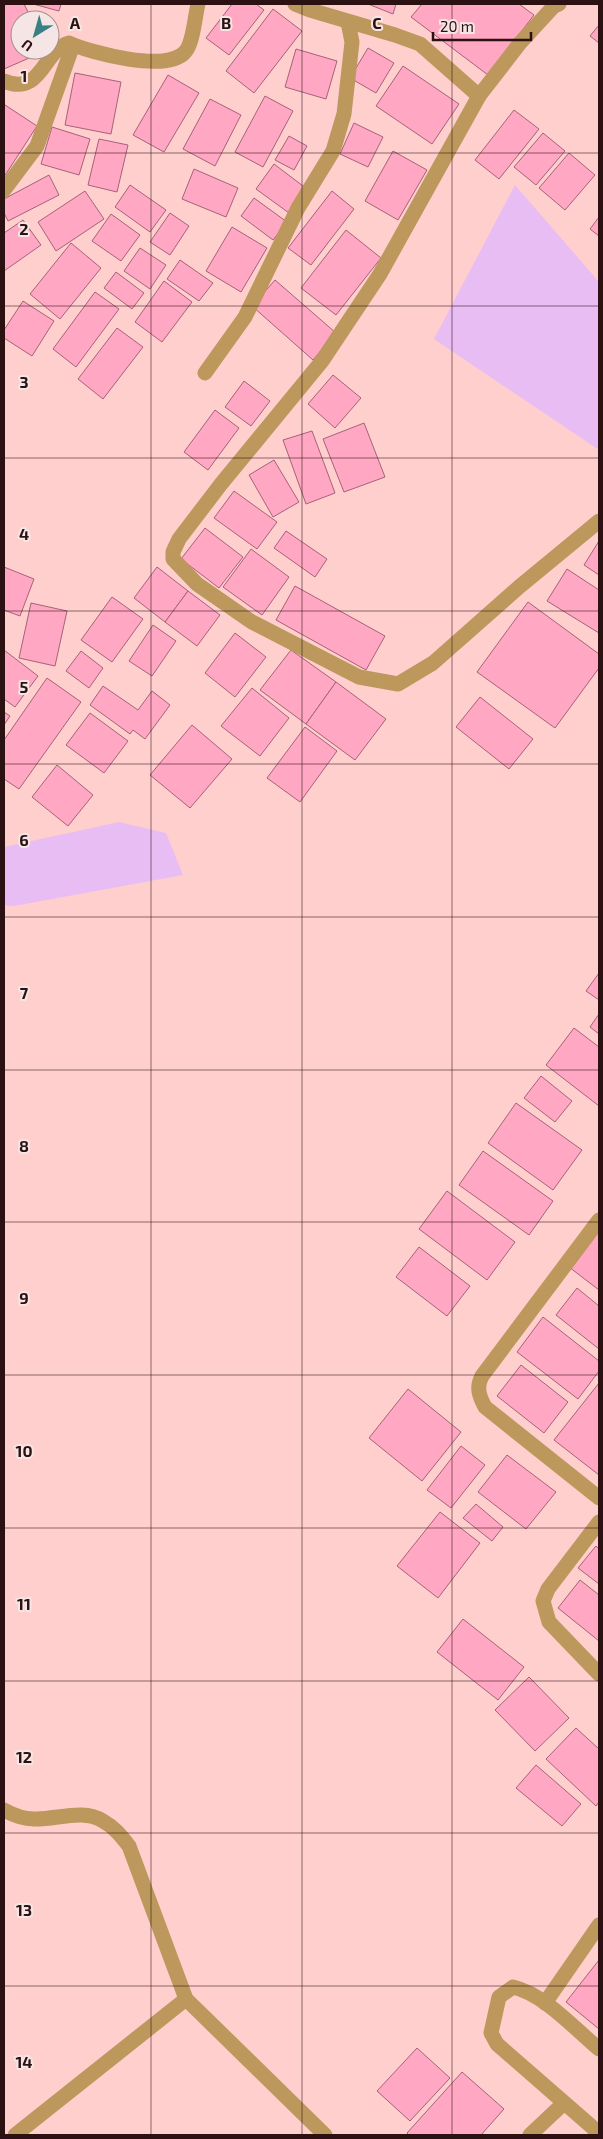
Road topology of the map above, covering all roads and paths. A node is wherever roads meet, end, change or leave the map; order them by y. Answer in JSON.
{"nodes":[{"id":1,"x":198,"y":4,"type":"edge"},
{"id":2,"x":295,"y":4,"type":"edge"},
{"id":3,"x":555,"y":4,"type":"edge"},
{"id":4,"x":348,"y":22,"type":"junction"},
{"id":5,"x":73,"y":45,"type":"junction"},
{"id":6,"x":4,"y":81,"type":"edge"},
{"id":7,"x":479,"y":96,"type":"junction"},
{"id":8,"x":4,"y":190,"type":"edge"},
{"id":9,"x":206,"y":373,"type":"dead end"},
{"id":10,"x":599,"y":521,"type":"edge"},
{"id":11,"x":599,"y":1220,"type":"edge"},
{"id":12,"x":599,"y":1498,"type":"edge"},
{"id":13,"x":599,"y":1522,"type":"edge"},
{"id":14,"x":599,"y":1674,"type":"edge"},
{"id":15,"x":4,"y":1810,"type":"edge"},
{"id":16,"x":599,"y":1925,"type":"edge"},
{"id":17,"x":186,"y":1999,"type":"junction"},
{"id":18,"x":545,"y":2003,"type":"junction"},
{"id":19,"x":599,"y":2049,"type":"edge"},
{"id":20,"x":564,"y":2103,"type":"junction"},
{"id":21,"x":599,"y":2133,"type":"edge"},
{"id":22,"x":15,"y":2135,"type":"edge"},
{"id":23,"x":325,"y":2135,"type":"edge"},
{"id":24,"x":530,"y":2135,"type":"edge"}],
"edges":[{"from":1,"to":5,"type":"street"},
{"from":2,"to":4,"type":"street"},
{"from":3,"to":7,"type":"street"},
{"from":4,"to":7,"type":"street"},
{"from":4,"to":9,"type":"street"},
{"from":5,"to":6,"type":"street"},
{"from":5,"to":8,"type":"street"},
{"from":7,"to":10,"type":"street"},
{"from":11,"to":12,"type":"street"},
{"from":13,"to":14,"type":"street"},
{"from":15,"to":17,"type":"street"},
{"from":16,"to":18,"type":"street"},
{"from":17,"to":22,"type":"street"},
{"from":17,"to":23,"type":"street"},
{"from":18,"to":19,"type":"street"},
{"from":18,"to":20,"type":"street"},
{"from":20,"to":21,"type":"street"},
{"from":20,"to":24,"type":"street"}]}
